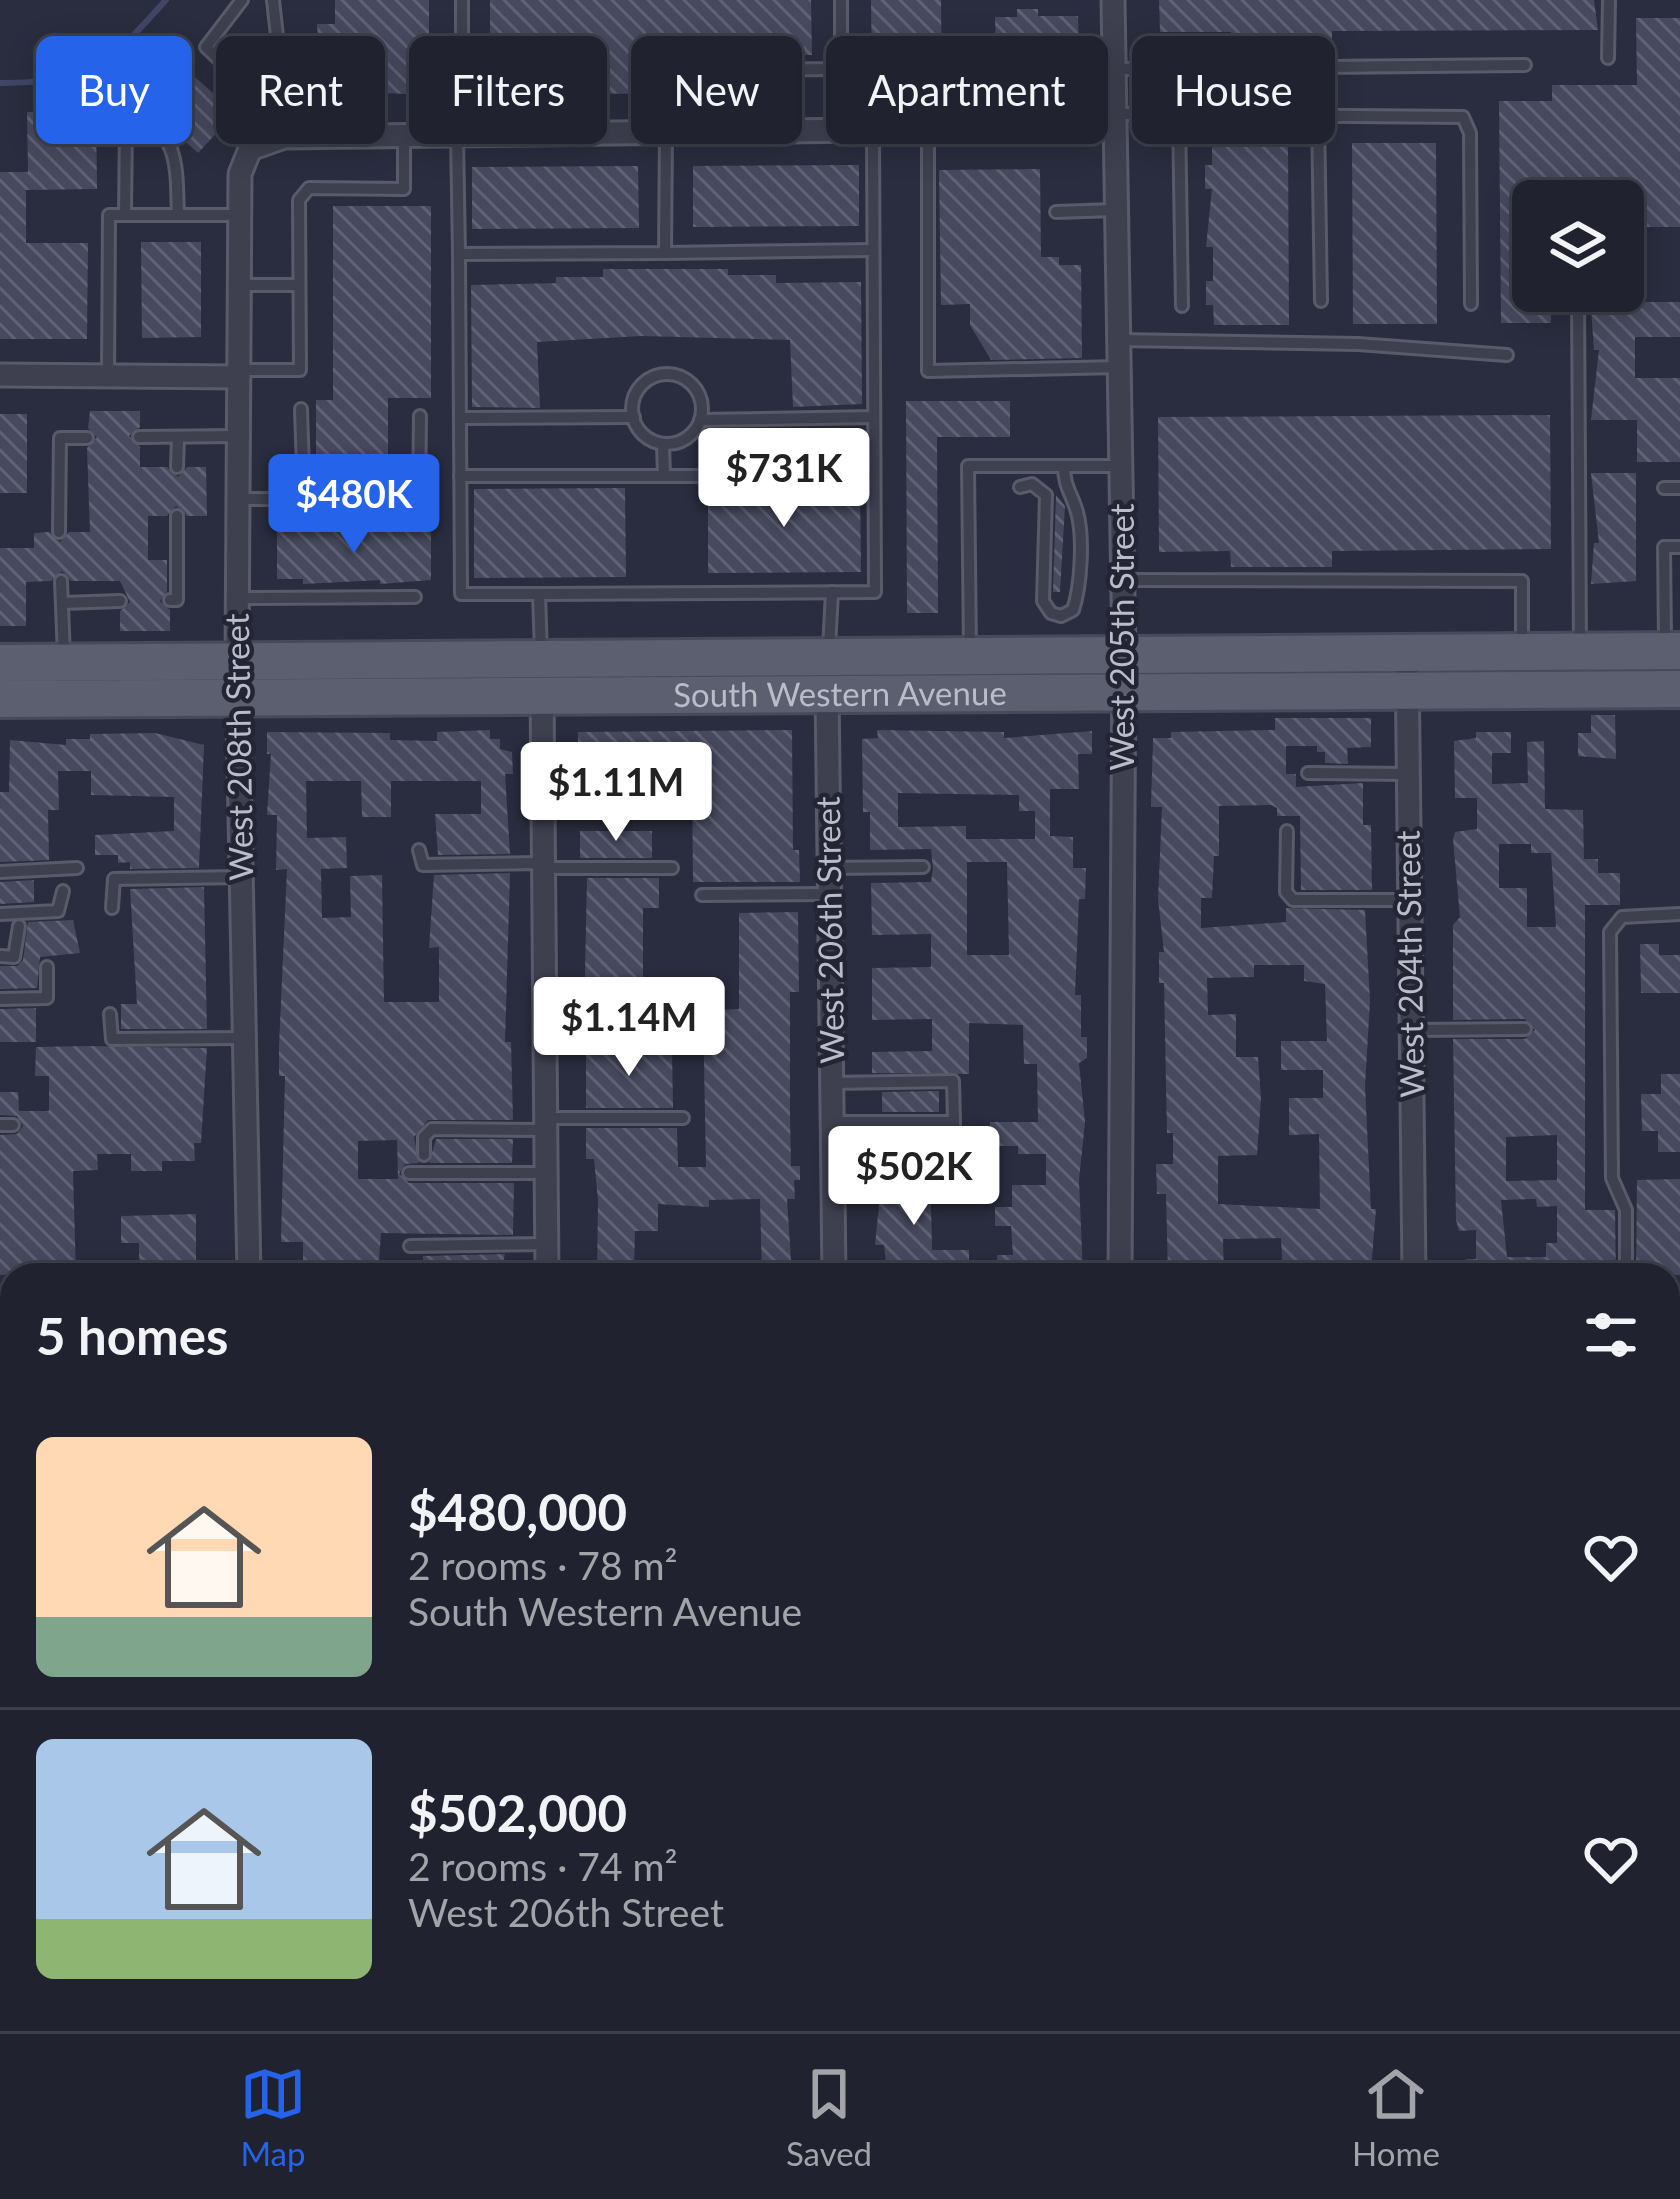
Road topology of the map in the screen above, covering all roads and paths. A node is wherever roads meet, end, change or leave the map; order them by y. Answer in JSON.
{"nodes":[{"id":1,"x":242,"y":0,"type":"edge"},
{"id":2,"x":273,"y":0,"type":"edge"},
{"id":3,"x":462,"y":0,"type":"edge"},
{"id":4,"x":842,"y":0,"type":"edge"},
{"id":5,"x":1113,"y":0,"type":"edge"},
{"id":6,"x":1609,"y":0,"type":"edge"},
{"id":7,"x":277,"y":36,"type":"edge"},
{"id":8,"x":462,"y":36,"type":"edge"},
{"id":9,"x":842,"y":36,"type":"edge"},
{"id":10,"x":216,"y":57,"type":"edge"},
{"id":11,"x":1608,"y":58,"type":"dead end"},
{"id":12,"x":1525,"y":65,"type":"dead end"},
{"id":13,"x":1113,"y":69,"type":"junction"},
{"id":14,"x":1335,"y":114,"type":"edge"},
{"id":15,"x":1132,"y":119,"type":"edge"},
{"id":16,"x":1108,"y":121,"type":"edge"},
{"id":17,"x":1114,"y":121,"type":"junction"},
{"id":18,"x":404,"y":136,"type":"junction"},
{"id":19,"x":409,"y":136,"type":"edge"},
{"id":20,"x":385,"y":137,"type":"edge"},
{"id":21,"x":265,"y":144,"type":"edge"},
{"id":22,"x":459,"y":144,"type":"edge"},
{"id":23,"x":666,"y":144,"type":"edge"},
{"id":24,"x":873,"y":144,"type":"edge"},
{"id":25,"x":928,"y":144,"type":"edge"},
{"id":26,"x":1179,"y":144,"type":"edge"},
{"id":27,"x":1318,"y":144,"type":"edge"},
{"id":28,"x":1115,"y":211,"type":"junction"},
{"id":29,"x":1056,"y":212,"type":"dead end"},
{"id":30,"x":124,"y":215,"type":"junction"},
{"id":31,"x":178,"y":215,"type":"junction"},
{"id":32,"x":239,"y":215,"type":"junction"},
{"id":33,"x":873,"y":250,"type":"junction"},
{"id":34,"x":665,"y":253,"type":"junction"},
{"id":35,"x":459,"y":254,"type":"junction"},
{"id":36,"x":238,"y":285,"type":"junction"},
{"id":37,"x":299,"y":285,"type":"junction"},
{"id":38,"x":1321,"y":302,"type":"dead end"},
{"id":39,"x":1471,"y":304,"type":"dead end"},
{"id":40,"x":1182,"y":306,"type":"dead end"},
{"id":41,"x":1578,"y":312,"type":"edge"},
{"id":42,"x":1118,"y":340,"type":"junction"},
{"id":43,"x":1507,"y":355,"type":"dead end"},
{"id":44,"x":1119,"y":367,"type":"junction"},
{"id":45,"x":239,"y":374,"type":"junction"},
{"id":46,"x":0,"y":375,"type":"edge"},
{"id":47,"x":108,"y":376,"type":"junction"},
{"id":48,"x":301,"y":409,"type":"dead end"},
{"id":49,"x":420,"y":416,"type":"dead end"},
{"id":50,"x":634,"y":417,"type":"junction"},
{"id":51,"x":874,"y":417,"type":"junction"},
{"id":52,"x":460,"y":418,"type":"junction"},
{"id":53,"x":700,"y":420,"type":"junction"},
{"id":54,"x":140,"y":436,"type":"dead end"},
{"id":55,"x":239,"y":436,"type":"junction"},
{"id":56,"x":178,"y":437,"type":"junction"},
{"id":57,"x":87,"y":438,"type":"dead end"},
{"id":58,"x":662,"y":443,"type":"junction"},
{"id":59,"x":1064,"y":466,"type":"junction"},
{"id":60,"x":1121,"y":466,"type":"junction"},
{"id":61,"x":177,"y":467,"type":"dead end"},
{"id":62,"x":460,"y":476,"type":"junction"},
{"id":63,"x":664,"y":476,"type":"junction"},
{"id":64,"x":874,"y":476,"type":"junction"},
{"id":65,"x":1020,"y":487,"type":"dead end"},
{"id":66,"x":1664,"y":488,"type":"dead end"},
{"id":67,"x":1680,"y":488,"type":"edge"},
{"id":68,"x":238,"y":499,"type":"junction"},
{"id":69,"x":304,"y":500,"type":"junction"},
{"id":70,"x":177,"y":516,"type":"dead end"},
{"id":71,"x":59,"y":532,"type":"dead end"},
{"id":72,"x":1680,"y":547,"type":"edge"},
{"id":73,"x":1123,"y":580,"type":"junction"},
{"id":74,"x":62,"y":581,"type":"dead end"},
{"id":75,"x":832,"y":592,"type":"junction"},
{"id":76,"x":539,"y":594,"type":"junction"},
{"id":77,"x":415,"y":597,"type":"dead end"},
{"id":78,"x":237,"y":598,"type":"junction"},
{"id":79,"x":170,"y":600,"type":"dead end"},
{"id":80,"x":120,"y":601,"type":"dead end"},
{"id":81,"x":62,"y":603,"type":"junction"},
{"id":82,"x":1522,"y":651,"type":"junction"},
{"id":83,"x":1580,"y":651,"type":"junction"},
{"id":84,"x":1672,"y":651,"type":"edge"},
{"id":85,"x":1407,"y":653,"type":"junction"},
{"id":86,"x":1124,"y":655,"type":"junction"},
{"id":87,"x":541,"y":656,"type":"junction"},
{"id":88,"x":970,"y":656,"type":"junction"},
{"id":89,"x":827,"y":657,"type":"junction"},
{"id":90,"x":237,"y":660,"type":"junction"},
{"id":91,"x":64,"y":662,"type":"junction"},
{"id":92,"x":0,"y":663,"type":"edge"},
{"id":93,"x":1680,"y":689,"type":"edge"},
{"id":94,"x":1407,"y":690,"type":"junction"},
{"id":95,"x":1123,"y":695,"type":"junction"},
{"id":96,"x":827,"y":696,"type":"junction"},
{"id":97,"x":542,"y":697,"type":"junction"},
{"id":98,"x":238,"y":698,"type":"junction"},
{"id":99,"x":0,"y":699,"type":"edge"},
{"id":100,"x":1308,"y":773,"type":"dead end"},
{"id":101,"x":1408,"y":774,"type":"junction"},
{"id":102,"x":1287,"y":831,"type":"dead end"},
{"id":103,"x":419,"y":850,"type":"dead end"},
{"id":104,"x":543,"y":866,"type":"junction"},
{"id":105,"x":77,"y":868,"type":"dead end"},
{"id":106,"x":672,"y":868,"type":"dead end"},
{"id":107,"x":830,"y":868,"type":"junction"},
{"id":108,"x":923,"y":868,"type":"dead end"},
{"id":109,"x":0,"y":872,"type":"edge"},
{"id":110,"x":241,"y":878,"type":"junction"},
{"id":111,"x":63,"y":891,"type":"dead end"},
{"id":112,"x":830,"y":894,"type":"junction"},
{"id":113,"x":702,"y":895,"type":"dead end"},
{"id":114,"x":1408,"y":900,"type":"junction"},
{"id":115,"x":112,"y":908,"type":"dead end"},
{"id":116,"x":0,"y":914,"type":"edge"},
{"id":117,"x":1680,"y":914,"type":"edge"},
{"id":118,"x":19,"y":926,"type":"dead end"},
{"id":119,"x":0,"y":956,"type":"edge"},
{"id":120,"x":47,"y":967,"type":"dead end"},
{"id":121,"x":0,"y":999,"type":"edge"},
{"id":122,"x":110,"y":1014,"type":"dead end"},
{"id":123,"x":1525,"y":1029,"type":"dead end"},
{"id":124,"x":1409,"y":1030,"type":"junction"},
{"id":125,"x":682,"y":1035,"type":"dead end"},
{"id":126,"x":545,"y":1036,"type":"junction"},
{"id":127,"x":244,"y":1038,"type":"junction"},
{"id":128,"x":832,"y":1082,"type":"junction"},
{"id":129,"x":683,"y":1118,"type":"dead end"},
{"id":130,"x":833,"y":1122,"type":"junction"},
{"id":131,"x":953,"y":1122,"type":"junction"},
{"id":132,"x":545,"y":1124,"type":"junction"},
{"id":133,"x":953,"y":1151,"type":"dead end"},
{"id":134,"x":424,"y":1155,"type":"dead end"},
{"id":135,"x":833,"y":1165,"type":"junction"},
{"id":136,"x":409,"y":1174,"type":"dead end"},
{"id":137,"x":546,"y":1174,"type":"junction"},
{"id":138,"x":957,"y":1196,"type":"dead end"},
{"id":139,"x":546,"y":1244,"type":"junction"},
{"id":140,"x":410,"y":1246,"type":"dead end"},
{"id":141,"x":248,"y":1263,"type":"edge"},
{"id":142,"x":547,"y":1263,"type":"edge"},
{"id":143,"x":835,"y":1263,"type":"edge"},
{"id":144,"x":1120,"y":1263,"type":"edge"},
{"id":145,"x":1414,"y":1263,"type":"edge"},
{"id":146,"x":1626,"y":1263,"type":"edge"}],
"edges":[{"from":1,"to":10,"type":"lane"},
{"from":2,"to":7,"type":"lane"},
{"from":3,"to":8,"type":"lane"},
{"from":4,"to":9,"type":"lane"},
{"from":5,"to":13,"type":"street","name":"West 205th Street"},
{"from":6,"to":11,"type":"lane"},
{"from":12,"to":13,"type":"lane"},
{"from":13,"to":17,"type":"street","name":"West 205th Street"},
{"from":14,"to":39,"type":"lane"},
{"from":15,"to":17,"type":"lane"},
{"from":16,"to":17,"type":"street"},
{"from":17,"to":28,"type":"street","name":"West 205th Street"},
{"from":18,"to":19,"type":"street"},
{"from":18,"to":20,"type":"street"},
{"from":18,"to":37,"type":"lane"},
{"from":21,"to":32,"type":"street","name":"West 208th Street"},
{"from":22,"to":35,"type":"lane"},
{"from":23,"to":34,"type":"lane"},
{"from":24,"to":33,"type":"lane"},
{"from":25,"to":44,"type":"lane"},
{"from":26,"to":40,"type":"lane"},
{"from":27,"to":38,"type":"lane"},
{"from":28,"to":29,"type":"lane"},
{"from":28,"to":42,"type":"street","name":"West 205th Street"},
{"from":30,"to":31,"type":"lane"},
{"from":30,"to":31,"type":"lane"},
{"from":30,"to":47,"type":"lane"},
{"from":31,"to":32,"type":"lane"},
{"from":32,"to":36,"type":"street","name":"West 208th Street"},
{"from":33,"to":34,"type":"lane"},
{"from":33,"to":51,"type":"lane"},
{"from":34,"to":35,"type":"lane"},
{"from":35,"to":52,"type":"lane"},
{"from":36,"to":37,"type":"lane"},
{"from":36,"to":45,"type":"street","name":"West 208th Street"},
{"from":37,"to":45,"type":"lane"},
{"from":41,"to":83,"type":"lane"},
{"from":42,"to":43,"type":"lane"},
{"from":42,"to":44,"type":"street","name":"West 205th Street"},
{"from":44,"to":60,"type":"street","name":"West 205th Street"},
{"from":45,"to":47,"type":"street"},
{"from":45,"to":55,"type":"street","name":"West 208th Street"},
{"from":46,"to":47,"type":"street"},
{"from":48,"to":69,"type":"lane"},
{"from":49,"to":69,"type":"lane"},
{"from":50,"to":52,"type":"lane"},
{"from":50,"to":53,"type":"lane"},
{"from":50,"to":58,"type":"lane"},
{"from":51,"to":53,"type":"lane"},
{"from":51,"to":64,"type":"lane"},
{"from":52,"to":62,"type":"lane"},
{"from":53,"to":58,"type":"lane"},
{"from":54,"to":56,"type":"lane"},
{"from":55,"to":56,"type":"lane"},
{"from":55,"to":68,"type":"street","name":"West 208th Street"},
{"from":56,"to":61,"type":"lane"},
{"from":57,"to":71,"type":"lane"},
{"from":58,"to":63,"type":"lane"},
{"from":59,"to":60,"type":"lane"},
{"from":59,"to":65,"type":"lane"},
{"from":59,"to":88,"type":"lane"},
{"from":60,"to":73,"type":"street","name":"West 205th Street"},
{"from":62,"to":63,"type":"lane"},
{"from":62,"to":76,"type":"lane"},
{"from":63,"to":64,"type":"lane"},
{"from":64,"to":75,"type":"lane"},
{"from":66,"to":67,"type":"lane"},
{"from":68,"to":69,"type":"lane"},
{"from":68,"to":78,"type":"street","name":"West 208th Street"},
{"from":70,"to":79,"type":"lane"},
{"from":72,"to":84,"type":"lane"},
{"from":73,"to":82,"type":"lane"},
{"from":73,"to":86,"type":"street","name":"West 205th Street"},
{"from":74,"to":81,"type":"lane"},
{"from":75,"to":76,"type":"lane"},
{"from":75,"to":89,"type":"lane"},
{"from":76,"to":87,"type":"lane"},
{"from":77,"to":78,"type":"lane"},
{"from":78,"to":90,"type":"street","name":"West 208th Street"},
{"from":80,"to":81,"type":"lane"},
{"from":81,"to":91,"type":"lane"},
{"from":82,"to":83,"type":"main road","name":"South Western Avenue"},
{"from":82,"to":85,"type":"main road","name":"South Western Avenue"},
{"from":83,"to":84,"type":"main road","name":"South Western Avenue"},
{"from":85,"to":86,"type":"main road","name":"South Western Avenue"},
{"from":85,"to":94,"type":"street","name":"West 204th Street"},
{"from":86,"to":88,"type":"main road","name":"South Western Avenue"},
{"from":86,"to":95,"type":"street","name":"West 205th Street"},
{"from":87,"to":89,"type":"main road","name":"South Western Avenue"},
{"from":87,"to":90,"type":"main road","name":"South Western Avenue"},
{"from":87,"to":97,"type":"street"},
{"from":88,"to":89,"type":"main road","name":"South Western Avenue"},
{"from":89,"to":96,"type":"street","name":"West 206th Street"},
{"from":90,"to":91,"type":"main road","name":"South Western Avenue"},
{"from":90,"to":98,"type":"street","name":"West 208th Street"},
{"from":91,"to":92,"type":"main road","name":"South Western Avenue"},
{"from":93,"to":94,"type":"main road","name":"South Western Avenue"},
{"from":94,"to":95,"type":"main road","name":"South Western Avenue"},
{"from":94,"to":101,"type":"street","name":"West 204th Street"},
{"from":95,"to":96,"type":"main road","name":"South Western Avenue"},
{"from":95,"to":144,"type":"street","name":"West 205th Street"},
{"from":96,"to":97,"type":"main road","name":"South Western Avenue"},
{"from":96,"to":107,"type":"street","name":"West 206th Street"},
{"from":97,"to":98,"type":"main road","name":"South Western Avenue"},
{"from":97,"to":104,"type":"street"},
{"from":98,"to":99,"type":"main road","name":"South Western Avenue"},
{"from":98,"to":110,"type":"street","name":"West 208th Street"},
{"from":100,"to":101,"type":"lane"},
{"from":101,"to":114,"type":"street","name":"West 204th Street"},
{"from":102,"to":114,"type":"lane"},
{"from":103,"to":104,"type":"lane"},
{"from":104,"to":106,"type":"lane"},
{"from":104,"to":126,"type":"street"},
{"from":105,"to":109,"type":"lane"},
{"from":107,"to":108,"type":"lane"},
{"from":107,"to":112,"type":"street","name":"West 206th Street"},
{"from":110,"to":115,"type":"lane"},
{"from":110,"to":127,"type":"street","name":"West 208th Street"},
{"from":111,"to":116,"type":"lane"},
{"from":112,"to":113,"type":"lane"},
{"from":112,"to":128,"type":"street","name":"West 206th Street"},
{"from":114,"to":124,"type":"street","name":"West 204th Street"},
{"from":117,"to":146,"type":"lane"},
{"from":118,"to":119,"type":"lane"},
{"from":120,"to":121,"type":"lane"},
{"from":122,"to":127,"type":"lane"},
{"from":123,"to":124,"type":"lane"},
{"from":124,"to":145,"type":"street","name":"West 204th Street"},
{"from":125,"to":126,"type":"street"},
{"from":126,"to":132,"type":"street"},
{"from":127,"to":141,"type":"street","name":"West 208th Street"},
{"from":128,"to":130,"type":"street","name":"West 206th Street"},
{"from":128,"to":131,"type":"lane"},
{"from":129,"to":132,"type":"lane"},
{"from":130,"to":131,"type":"lane"},
{"from":130,"to":135,"type":"street","name":"West 206th Street"},
{"from":131,"to":133,"type":"lane"},
{"from":132,"to":134,"type":"lane"},
{"from":132,"to":137,"type":"street"},
{"from":135,"to":138,"type":"lane"},
{"from":135,"to":143,"type":"street","name":"West 206th Street"},
{"from":136,"to":137,"type":"lane"},
{"from":137,"to":139,"type":"street"},
{"from":139,"to":140,"type":"lane"},
{"from":139,"to":142,"type":"street"}]}
